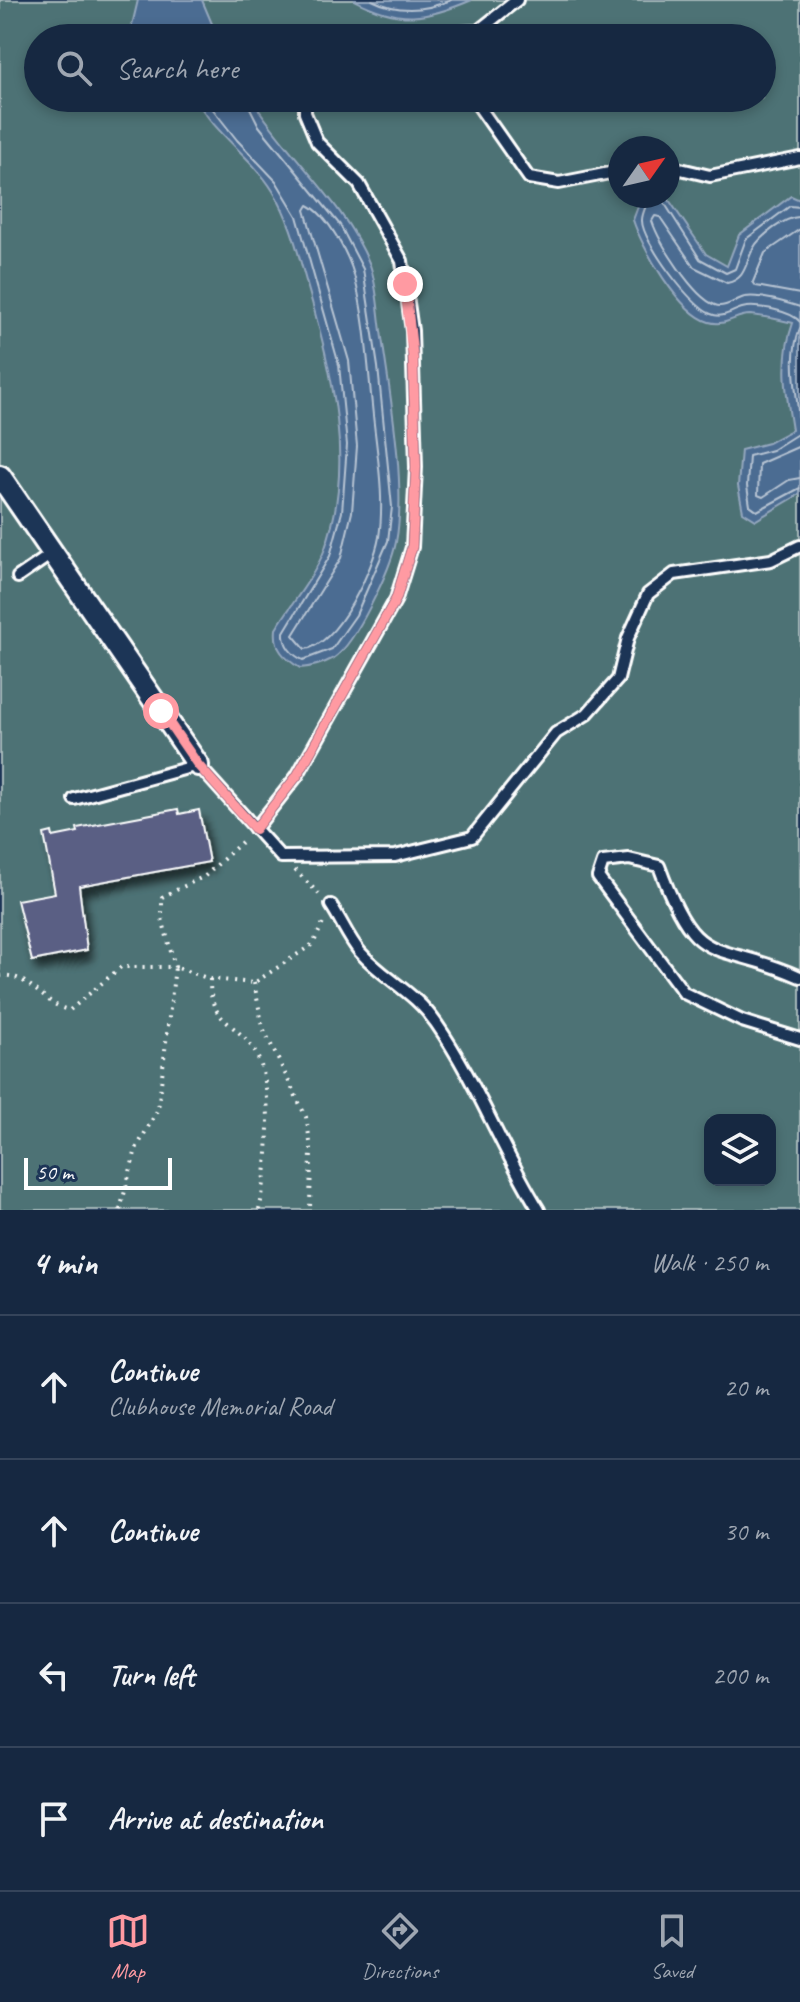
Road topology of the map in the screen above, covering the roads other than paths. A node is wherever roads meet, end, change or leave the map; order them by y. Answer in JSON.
{"nodes":[{"id":1,"x":517,"y":0,"type":"edge"},
{"id":2,"x":487,"y":24,"type":"edge"},
{"id":3,"x":305,"y":112,"type":"edge"},
{"id":4,"x":483,"y":112,"type":"edge"},
{"id":5,"x":800,"y":158,"type":"edge"},
{"id":6,"x":680,"y":169,"type":"edge"},
{"id":7,"x":608,"y":173,"type":"edge"},
{"id":8,"x":0,"y":476,"type":"edge"},
{"id":9,"x":800,"y":546,"type":"edge"},
{"id":10,"x":53,"y":553,"type":"junction"},
{"id":11,"x":18,"y":577,"type":"dead end"},
{"id":12,"x":198,"y":765,"type":"junction"},
{"id":13,"x":74,"y":799,"type":"dead end"},
{"id":14,"x":255,"y":829,"type":"junction"},
{"id":15,"x":331,"y":905,"type":"road end"},
{"id":16,"x":800,"y":977,"type":"edge"},
{"id":17,"x":800,"y":1039,"type":"edge"},
{"id":18,"x":539,"y":1210,"type":"edge"}],
"edges":[{"from":1,"to":2,"type":"lane"},
{"from":3,"to":14,"type":"lane"},
{"from":4,"to":7,"type":"lane"},
{"from":5,"to":6,"type":"lane"},
{"from":8,"to":10,"type":"street"},
{"from":9,"to":14,"type":"lane"},
{"from":10,"to":11,"type":"lane"},
{"from":10,"to":12,"type":"street"},
{"from":12,"to":13,"type":"lane"},
{"from":12,"to":14,"type":"lane"},
{"from":15,"to":18,"type":"lane"},
{"from":16,"to":17,"type":"lane"}]}
